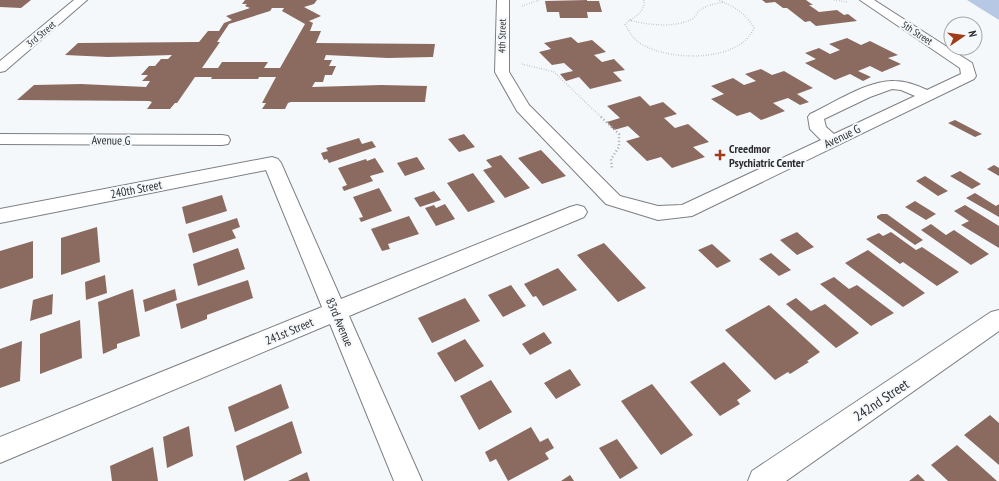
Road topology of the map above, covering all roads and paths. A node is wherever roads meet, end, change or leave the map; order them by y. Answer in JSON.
{"nodes":[{"id":1,"x":81,"y":0,"type":"edge"},
{"id":2,"x":503,"y":0,"type":"edge"},
{"id":3,"x":539,"y":0,"type":"edge"},
{"id":4,"x":644,"y":0,"type":"edge"},
{"id":5,"x":720,"y":0,"type":"edge"},
{"id":6,"x":834,"y":0,"type":"edge"},
{"id":7,"x":724,"y":2,"type":"junction"},
{"id":8,"x":860,"y":2,"type":"edge"},
{"id":9,"x":518,"y":8,"type":"dead end"},
{"id":10,"x":628,"y":20,"type":"junction"},
{"id":11,"x":518,"y":62,"type":"dead end"},
{"id":12,"x":968,"y":66,"type":"joint"},
{"id":13,"x":0,"y":68,"type":"edge"},
{"id":14,"x":502,"y":72,"type":"joint"},
{"id":15,"x":927,"y":96,"type":"junction"},
{"id":16,"x":0,"y":139,"type":"edge"},
{"id":17,"x":222,"y":140,"type":"dead end"},
{"id":18,"x":833,"y":141,"type":"junction"},
{"id":19,"x":272,"y":163,"type":"joint"},
{"id":20,"x":613,"y":170,"type":"dead end"},
{"id":21,"x":577,"y":212,"type":"dead end"},
{"id":22,"x":0,"y":216,"type":"edge"},
{"id":23,"x":336,"y":311,"type":"junction"},
{"id":24,"x":999,"y":319,"type":"edge"},
{"id":25,"x":0,"y":450,"type":"edge"},
{"id":26,"x":408,"y":481,"type":"edge"},
{"id":27,"x":762,"y":481,"type":"edge"}],
"edges":[{"from":1,"to":13,"type":"street","name":"3rd Street"},
{"from":2,"to":14,"type":"street","name":"4th Street"},
{"from":3,"to":9,"type":"path"},
{"from":4,"to":10,"type":"path"},
{"from":5,"to":7,"type":"path"},
{"from":6,"to":8,"type":"path"},
{"from":7,"to":10,"type":"path"},
{"from":7,"to":10,"type":"path"},
{"from":8,"to":12,"type":"street","name":"5th Street"},
{"from":11,"to":20,"type":"path"},
{"from":12,"to":15,"type":"street","name":"Avenue G"},
{"from":14,"to":18,"type":"street","name":"Avenue G"},
{"from":15,"to":18,"type":"street","name":"Avenue G"},
{"from":15,"to":18,"type":"street"},
{"from":16,"to":17,"type":"street","name":"Avenue G"},
{"from":19,"to":22,"type":"street","name":"240th Street"},
{"from":19,"to":23,"type":"street","name":"83rd Avenue"},
{"from":21,"to":23,"type":"street","name":"241st Street"},
{"from":23,"to":25,"type":"street","name":"241st Street"},
{"from":23,"to":26,"type":"street","name":"83rd Avenue"},
{"from":24,"to":27,"type":"street","name":"242nd Street"}]}
